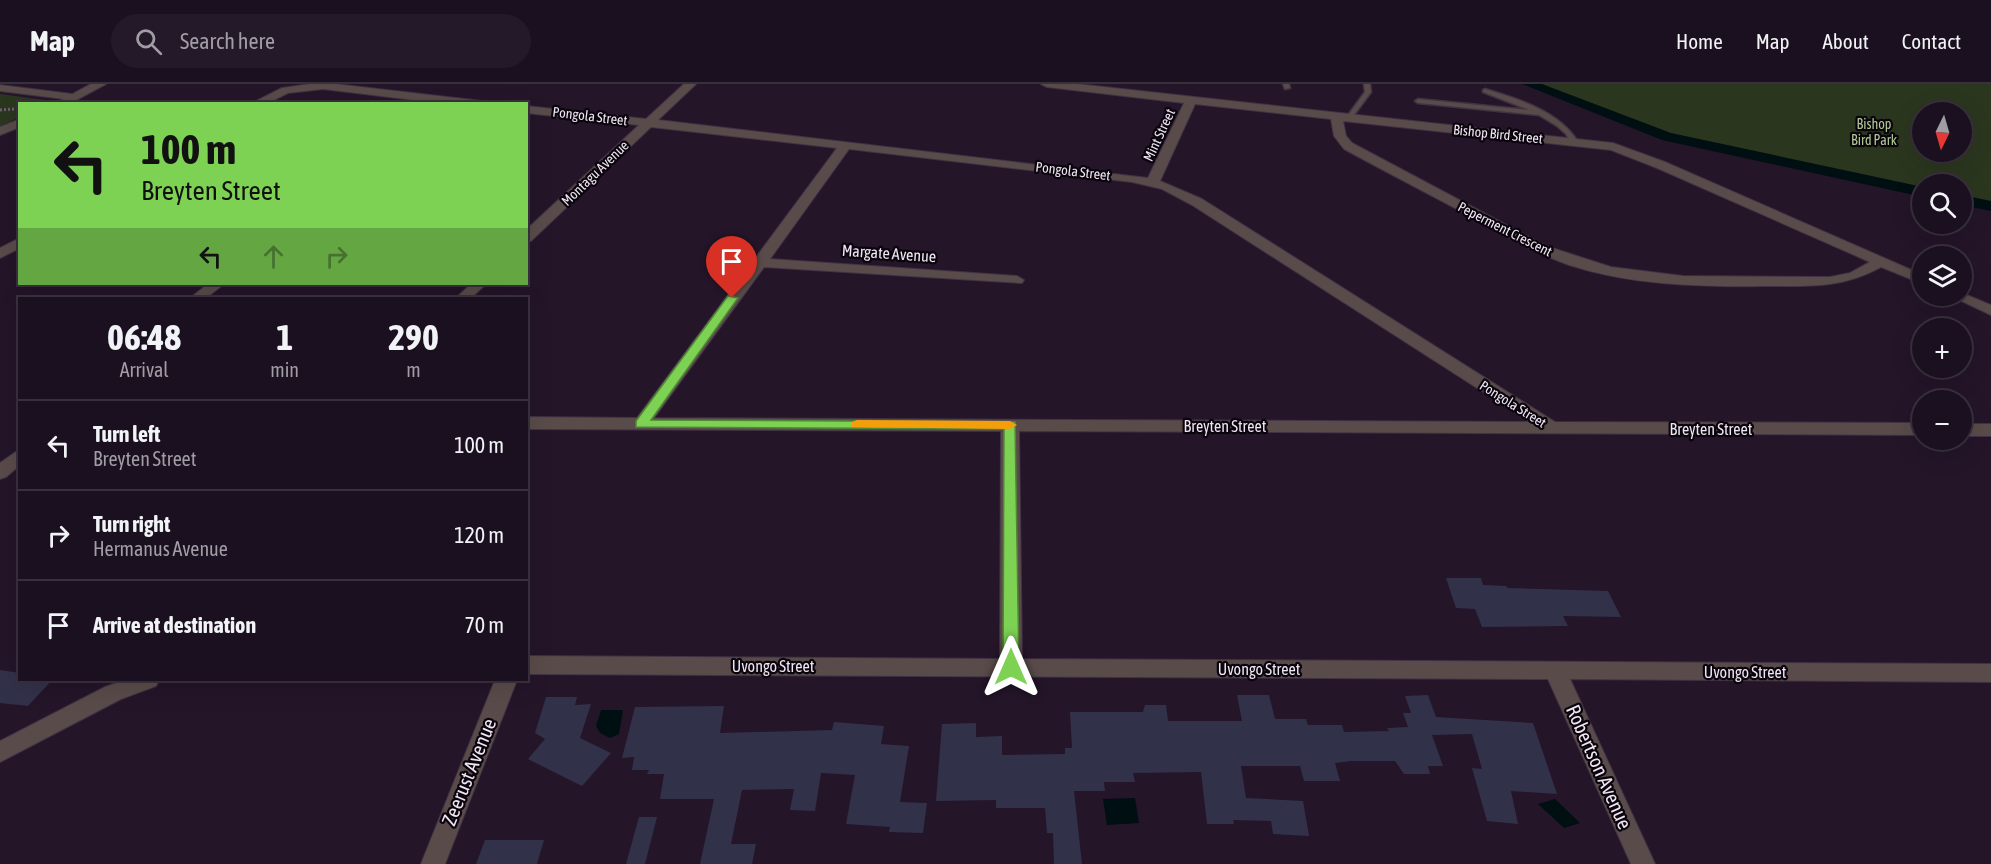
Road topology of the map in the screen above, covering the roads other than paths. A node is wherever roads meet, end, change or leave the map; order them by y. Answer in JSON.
{"nodes":[{"id":1,"x":100,"y":84,"type":"edge"},
{"id":2,"x":690,"y":84,"type":"edge"},
{"id":3,"x":1047,"y":84,"type":"edge"},
{"id":4,"x":1367,"y":84,"type":"edge"},
{"id":5,"x":1090,"y":86,"type":"edge"},
{"id":6,"x":0,"y":88,"type":"edge"},
{"id":7,"x":1485,"y":91,"type":"dead end"},
{"id":8,"x":72,"y":97,"type":"junction"},
{"id":9,"x":1191,"y":100,"type":"junction"},
{"id":10,"x":1418,"y":100,"type":"dead end"},
{"id":11,"x":63,"y":102,"type":"edge"},
{"id":12,"x":259,"y":102,"type":"edge"},
{"id":13,"x":462,"y":102,"type":"edge"},
{"id":14,"x":528,"y":109,"type":"edge"},
{"id":15,"x":1542,"y":113,"type":"junction"},
{"id":16,"x":1343,"y":117,"type":"junction"},
{"id":17,"x":18,"y":123,"type":"edge"},
{"id":18,"x":647,"y":123,"type":"junction"},
{"id":19,"x":0,"y":131,"type":"edge"},
{"id":20,"x":1574,"y":142,"type":"junction"},
{"id":21,"x":846,"y":145,"type":"junction"},
{"id":22,"x":1153,"y":182,"type":"junction"},
{"id":23,"x":528,"y":236,"type":"edge"},
{"id":24,"x":0,"y":239,"type":"edge"},
{"id":25,"x":18,"y":242,"type":"edge"},
{"id":26,"x":18,"y":243,"type":"edge"},
{"id":27,"x":0,"y":254,"type":"edge"},
{"id":28,"x":1882,"y":261,"type":"junction"},
{"id":29,"x":758,"y":262,"type":"junction"},
{"id":30,"x":1912,"y":275,"type":"edge"},
{"id":31,"x":1017,"y":280,"type":"dead end"},
{"id":32,"x":216,"y":285,"type":"edge"},
{"id":33,"x":477,"y":285,"type":"edge"},
{"id":34,"x":198,"y":297,"type":"edge"},
{"id":35,"x":464,"y":297,"type":"edge"},
{"id":36,"x":1972,"y":302,"type":"edge"},
{"id":37,"x":1991,"y":310,"type":"edge"},
{"id":38,"x":528,"y":423,"type":"edge"},
{"id":39,"x":641,"y":424,"type":"junction"},
{"id":40,"x":1010,"y":425,"type":"junction"},
{"id":41,"x":1552,"y":428,"type":"junction"},
{"id":42,"x":1912,"y":429,"type":"edge"},
{"id":43,"x":1972,"y":430,"type":"edge"},
{"id":44,"x":1991,"y":430,"type":"edge"},
{"id":45,"x":18,"y":457,"type":"edge"},
{"id":46,"x":0,"y":473,"type":"edge"},
{"id":47,"x":528,"y":665,"type":"edge"},
{"id":48,"x":1011,"y":667,"type":"junction"},
{"id":49,"x":1555,"y":671,"type":"junction"},
{"id":50,"x":1991,"y":673,"type":"edge"},
{"id":51,"x":145,"y":681,"type":"edge"},
{"id":52,"x":506,"y":681,"type":"edge"},
{"id":53,"x":0,"y":752,"type":"edge"},
{"id":54,"x":433,"y":864,"type":"edge"},
{"id":55,"x":1643,"y":864,"type":"edge"}],
"edges":[{"from":1,"to":8,"type":"street"},
{"from":2,"to":18,"type":"street","name":"Montagu Avenue"},
{"from":3,"to":5,"type":"street","name":"Bishop Bird Street"},
{"from":4,"to":16,"type":"lane"},
{"from":5,"to":9,"type":"street","name":"Bishop Bird Street"},
{"from":6,"to":8,"type":"street"},
{"from":7,"to":15,"type":"lane"},
{"from":8,"to":11,"type":"street"},
{"from":9,"to":16,"type":"street","name":"Bishop Bird Street"},
{"from":9,"to":22,"type":"street","name":"Mint Street"},
{"from":10,"to":15,"type":"lane"},
{"from":12,"to":13,"type":"street"},
{"from":14,"to":18,"type":"street","name":"Pongola Street"},
{"from":15,"to":20,"type":"lane"},
{"from":16,"to":20,"type":"street","name":"Bishop Bird Street"},
{"from":16,"to":28,"type":"street","name":"Peperment Crescent"},
{"from":17,"to":19,"type":"street"},
{"from":18,"to":21,"type":"street","name":"Pongola Street"},
{"from":18,"to":23,"type":"street","name":"Montagu Avenue"},
{"from":20,"to":28,"type":"street","name":"Bishop Bird Street"},
{"from":21,"to":22,"type":"street","name":"Pongola Street"},
{"from":21,"to":29,"type":"street"},
{"from":22,"to":41,"type":"street","name":"Pongola Street"},
{"from":24,"to":25,"type":"street"},
{"from":26,"to":27,"type":"street"},
{"from":28,"to":30,"type":"street","name":"Bishop Bird Street"},
{"from":29,"to":31,"type":"street","name":"Margate Avenue"},
{"from":29,"to":39,"type":"street"},
{"from":32,"to":34,"type":"street"},
{"from":33,"to":35,"type":"street"},
{"from":36,"to":37,"type":"street"},
{"from":38,"to":39,"type":"street","name":"Breyten Street"},
{"from":39,"to":40,"type":"street","name":"Breyten Street"},
{"from":40,"to":41,"type":"street","name":"Breyten Street"},
{"from":40,"to":48,"type":"street"},
{"from":41,"to":42,"type":"street","name":"Breyten Street"},
{"from":43,"to":44,"type":"street"},
{"from":45,"to":46,"type":"street"},
{"from":47,"to":48,"type":"street","name":"Uvongo Street"},
{"from":48,"to":49,"type":"street","name":"Uvongo Street"},
{"from":49,"to":50,"type":"street","name":"Uvongo Street"},
{"from":49,"to":55,"type":"street","name":"Robertson Avenue"},
{"from":51,"to":53,"type":"street"},
{"from":52,"to":54,"type":"street","name":"Zeerust Avenue"}]}
